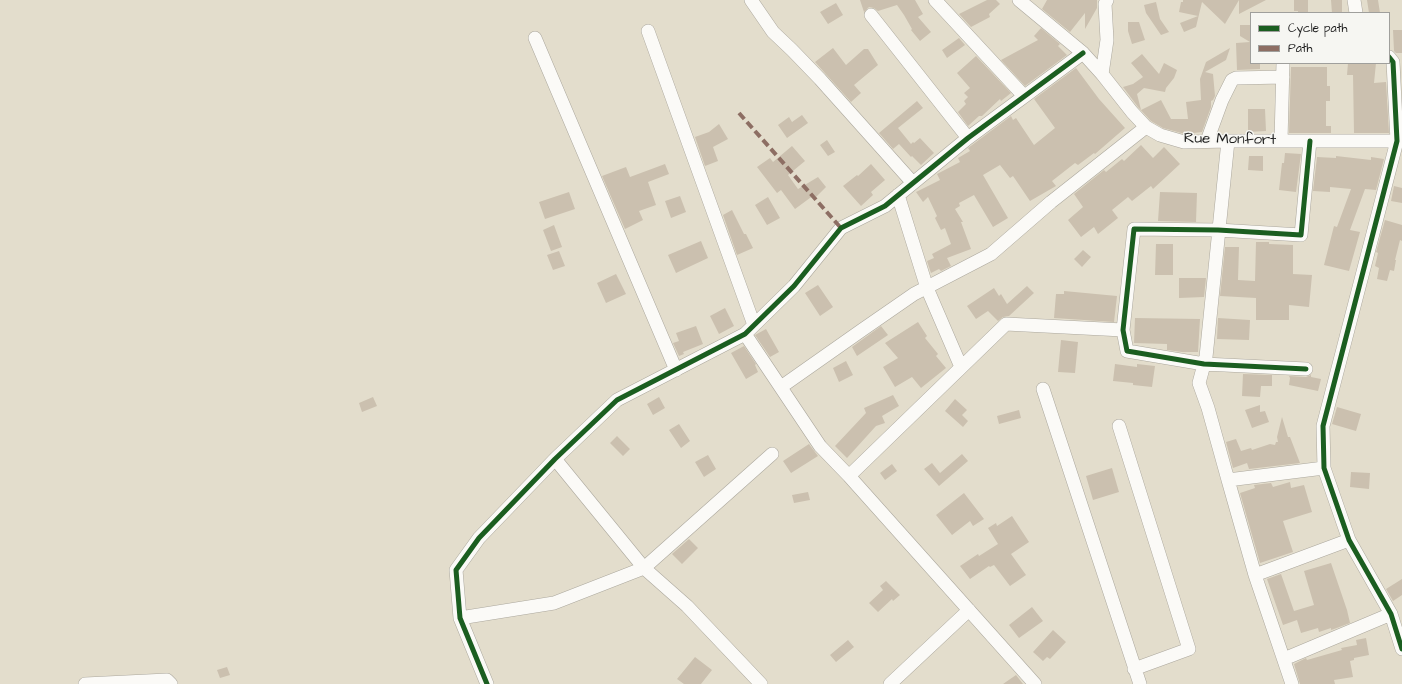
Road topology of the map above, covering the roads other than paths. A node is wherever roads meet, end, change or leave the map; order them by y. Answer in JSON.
{"nodes":[{"id":1,"x":751,"y":0,"type":"edge"},
{"id":2,"x":935,"y":0,"type":"edge"},
{"id":3,"x":1019,"y":0,"type":"edge"},
{"id":4,"x":1107,"y":0,"type":"edge"},
{"id":5,"x":1354,"y":0,"type":"edge"},
{"id":6,"x":1356,"y":12,"type":"edge"},
{"id":7,"x":871,"y":15,"type":"dead end"},
{"id":8,"x":648,"y":31,"type":"dead end"},
{"id":9,"x":535,"y":38,"type":"dead end"},
{"id":10,"x":1083,"y":53,"type":"junction"},
{"id":11,"x":1390,"y":58,"type":"edge"},
{"id":12,"x":1283,"y":64,"type":"edge"},
{"id":13,"x":1102,"y":74,"type":"junction"},
{"id":14,"x":1283,"y":77,"type":"junction"},
{"id":15,"x":1024,"y":96,"type":"junction"},
{"id":16,"x":1146,"y":127,"type":"junction"},
{"id":17,"x":968,"y":138,"type":"junction"},
{"id":18,"x":1207,"y":141,"type":"junction"},
{"id":19,"x":1228,"y":141,"type":"junction"},
{"id":20,"x":1281,"y":141,"type":"junction"},
{"id":21,"x":1310,"y":141,"type":"junction"},
{"id":22,"x":1400,"y":141,"type":"edge"},
{"id":23,"x":913,"y":183,"type":"junction"},
{"id":24,"x":898,"y":195,"type":"junction"},
{"id":25,"x":1218,"y":230,"type":"junction"},
{"id":26,"x":927,"y":288,"type":"junction"},
{"id":27,"x":750,"y":330,"type":"junction"},
{"id":28,"x":1123,"y":330,"type":"junction"},
{"id":29,"x":1204,"y":364,"type":"junction"},
{"id":30,"x":961,"y":368,"type":"junction"},
{"id":31,"x":1306,"y":369,"type":"dead end"},
{"id":32,"x":676,"y":370,"type":"junction"},
{"id":33,"x":781,"y":387,"type":"junction"},
{"id":34,"x":1043,"y":389,"type":"dead end"},
{"id":35,"x":1119,"y":426,"type":"dead end"},
{"id":36,"x":772,"y":454,"type":"dead end"},
{"id":37,"x":555,"y":459,"type":"junction"},
{"id":38,"x":1324,"y":468,"type":"junction"},
{"id":39,"x":849,"y":476,"type":"junction"},
{"id":40,"x":1228,"y":480,"type":"junction"},
{"id":41,"x":1349,"y":540,"type":"junction"},
{"id":42,"x":644,"y":568,"type":"junction"},
{"id":43,"x":1255,"y":575,"type":"junction"},
{"id":44,"x":970,"y":610,"type":"junction"},
{"id":45,"x":1391,"y":614,"type":"junction"},
{"id":46,"x":460,"y":618,"type":"junction"},
{"id":47,"x":1402,"y":649,"type":"edge"},
{"id":48,"x":1284,"y":659,"type":"junction"},
{"id":49,"x":1134,"y":669,"type":"junction"},
{"id":50,"x":85,"y":684,"type":"edge"},
{"id":51,"x":171,"y":684,"type":"edge"},
{"id":52,"x":487,"y":684,"type":"edge"},
{"id":53,"x":761,"y":684,"type":"edge"},
{"id":54,"x":890,"y":684,"type":"edge"},
{"id":55,"x":1035,"y":684,"type":"edge"},
{"id":56,"x":1140,"y":684,"type":"edge"},
{"id":57,"x":1292,"y":684,"type":"edge"}],
"edges":[{"from":1,"to":23,"type":"street"},
{"from":2,"to":15,"type":"street"},
{"from":3,"to":10,"type":"street","name":"Rue Monfort"},
{"from":4,"to":13,"type":"street"},
{"from":5,"to":6,"type":"street"},
{"from":7,"to":17,"type":"street"},
{"from":8,"to":27,"type":"street"},
{"from":9,"to":32,"type":"street"},
{"from":10,"to":13,"type":"street","name":"Rue Monfort"},
{"from":10,"to":15,"type":"street"},
{"from":11,"to":22,"type":"street"},
{"from":12,"to":14,"type":"street"},
{"from":13,"to":16,"type":"street","name":"Rue Monfort"},
{"from":14,"to":18,"type":"street"},
{"from":14,"to":20,"type":"street"},
{"from":15,"to":17,"type":"street"},
{"from":16,"to":18,"type":"street","name":"Rue Monfort"},
{"from":16,"to":26,"type":"street"},
{"from":17,"to":23,"type":"street"},
{"from":18,"to":19,"type":"street","name":"Rue Monfort"},
{"from":19,"to":20,"type":"street","name":"Rue Monfort"},
{"from":19,"to":25,"type":"street"},
{"from":20,"to":21,"type":"street","name":"Rue Monfort"},
{"from":21,"to":22,"type":"street","name":"Rue Monfort"},
{"from":21,"to":25,"type":"street"},
{"from":22,"to":38,"type":"street"},
{"from":23,"to":24,"type":"street"},
{"from":24,"to":26,"type":"street"},
{"from":24,"to":27,"type":"street"},
{"from":25,"to":28,"type":"street"},
{"from":25,"to":29,"type":"street"},
{"from":26,"to":30,"type":"street"},
{"from":26,"to":33,"type":"street"},
{"from":27,"to":32,"type":"street"},
{"from":27,"to":33,"type":"street"},
{"from":28,"to":29,"type":"street"},
{"from":28,"to":30,"type":"street"},
{"from":29,"to":31,"type":"street"},
{"from":29,"to":40,"type":"street"},
{"from":30,"to":39,"type":"street"},
{"from":32,"to":37,"type":"street"},
{"from":33,"to":39,"type":"street"},
{"from":34,"to":49,"type":"street"},
{"from":35,"to":49,"type":"street"},
{"from":36,"to":42,"type":"street"},
{"from":37,"to":42,"type":"street"},
{"from":37,"to":46,"type":"street"},
{"from":38,"to":40,"type":"street"},
{"from":38,"to":41,"type":"street"},
{"from":39,"to":44,"type":"street"},
{"from":40,"to":43,"type":"street"},
{"from":41,"to":43,"type":"street"},
{"from":41,"to":45,"type":"street"},
{"from":42,"to":46,"type":"street"},
{"from":42,"to":53,"type":"street"},
{"from":43,"to":48,"type":"street"},
{"from":44,"to":54,"type":"street"},
{"from":44,"to":55,"type":"street"},
{"from":45,"to":47,"type":"street"},
{"from":45,"to":48,"type":"street"},
{"from":46,"to":52,"type":"street"},
{"from":48,"to":57,"type":"street"},
{"from":49,"to":56,"type":"street"},
{"from":50,"to":51,"type":"street"}]}
